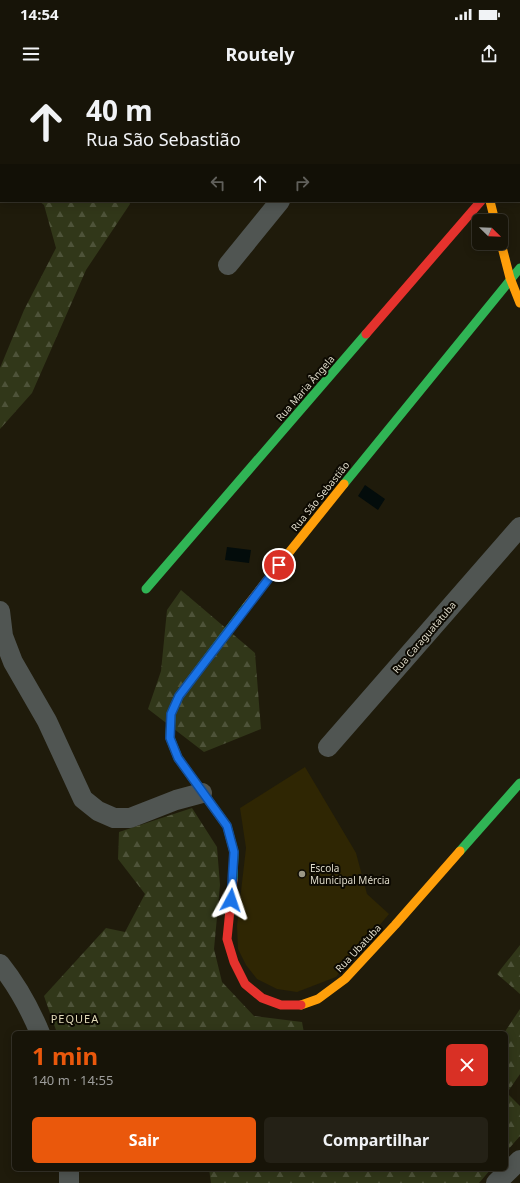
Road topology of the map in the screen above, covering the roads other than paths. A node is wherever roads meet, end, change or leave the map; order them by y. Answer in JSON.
{"nodes":[{"id":1,"x":279,"y":202,"type":"edge"},
{"id":2,"x":480,"y":202,"type":"edge"},
{"id":3,"x":490,"y":202,"type":"edge"},
{"id":4,"x":493,"y":214,"type":"edge"},
{"id":5,"x":503,"y":250,"type":"edge"},
{"id":6,"x":228,"y":265,"type":"dead end"},
{"id":7,"x":520,"y":268,"type":"edge"},
{"id":8,"x":510,"y":278,"type":"junction"},
{"id":9,"x":520,"y":303,"type":"edge"},
{"id":10,"x":520,"y":527,"type":"edge"},
{"id":11,"x":146,"y":589,"type":"dead end"},
{"id":12,"x":0,"y":611,"type":"edge"},
{"id":13,"x":328,"y":747,"type":"dead end"},
{"id":14,"x":520,"y":783,"type":"edge"},
{"id":15,"x":202,"y":793,"type":"junction"},
{"id":16,"x":0,"y":964,"type":"edge"},
{"id":17,"x":39,"y":1031,"type":"edge"},
{"id":18,"x":520,"y":1160,"type":"edge"},
{"id":19,"x":69,"y":1171,"type":"edge"},
{"id":20,"x":69,"y":1183,"type":"edge"},
{"id":21,"x":496,"y":1183,"type":"edge"}],
"edges":[{"from":1,"to":6,"type":"street"},
{"from":2,"to":11,"type":"street","name":"Rua Maria Ângela"},
{"from":3,"to":4,"type":"street"},
{"from":5,"to":8,"type":"street"},
{"from":7,"to":8,"type":"street","name":"Rua São Sebastião"},
{"from":8,"to":9,"type":"street"},
{"from":8,"to":15,"type":"street","name":"Rua São Sebastião"},
{"from":10,"to":13,"type":"street","name":"Rua Caraguatatuba"},
{"from":12,"to":15,"type":"street"},
{"from":14,"to":15,"type":"street","name":"Rua Ubatuba"},
{"from":16,"to":17,"type":"street"},
{"from":18,"to":21,"type":"street"},
{"from":19,"to":20,"type":"street"}]}
